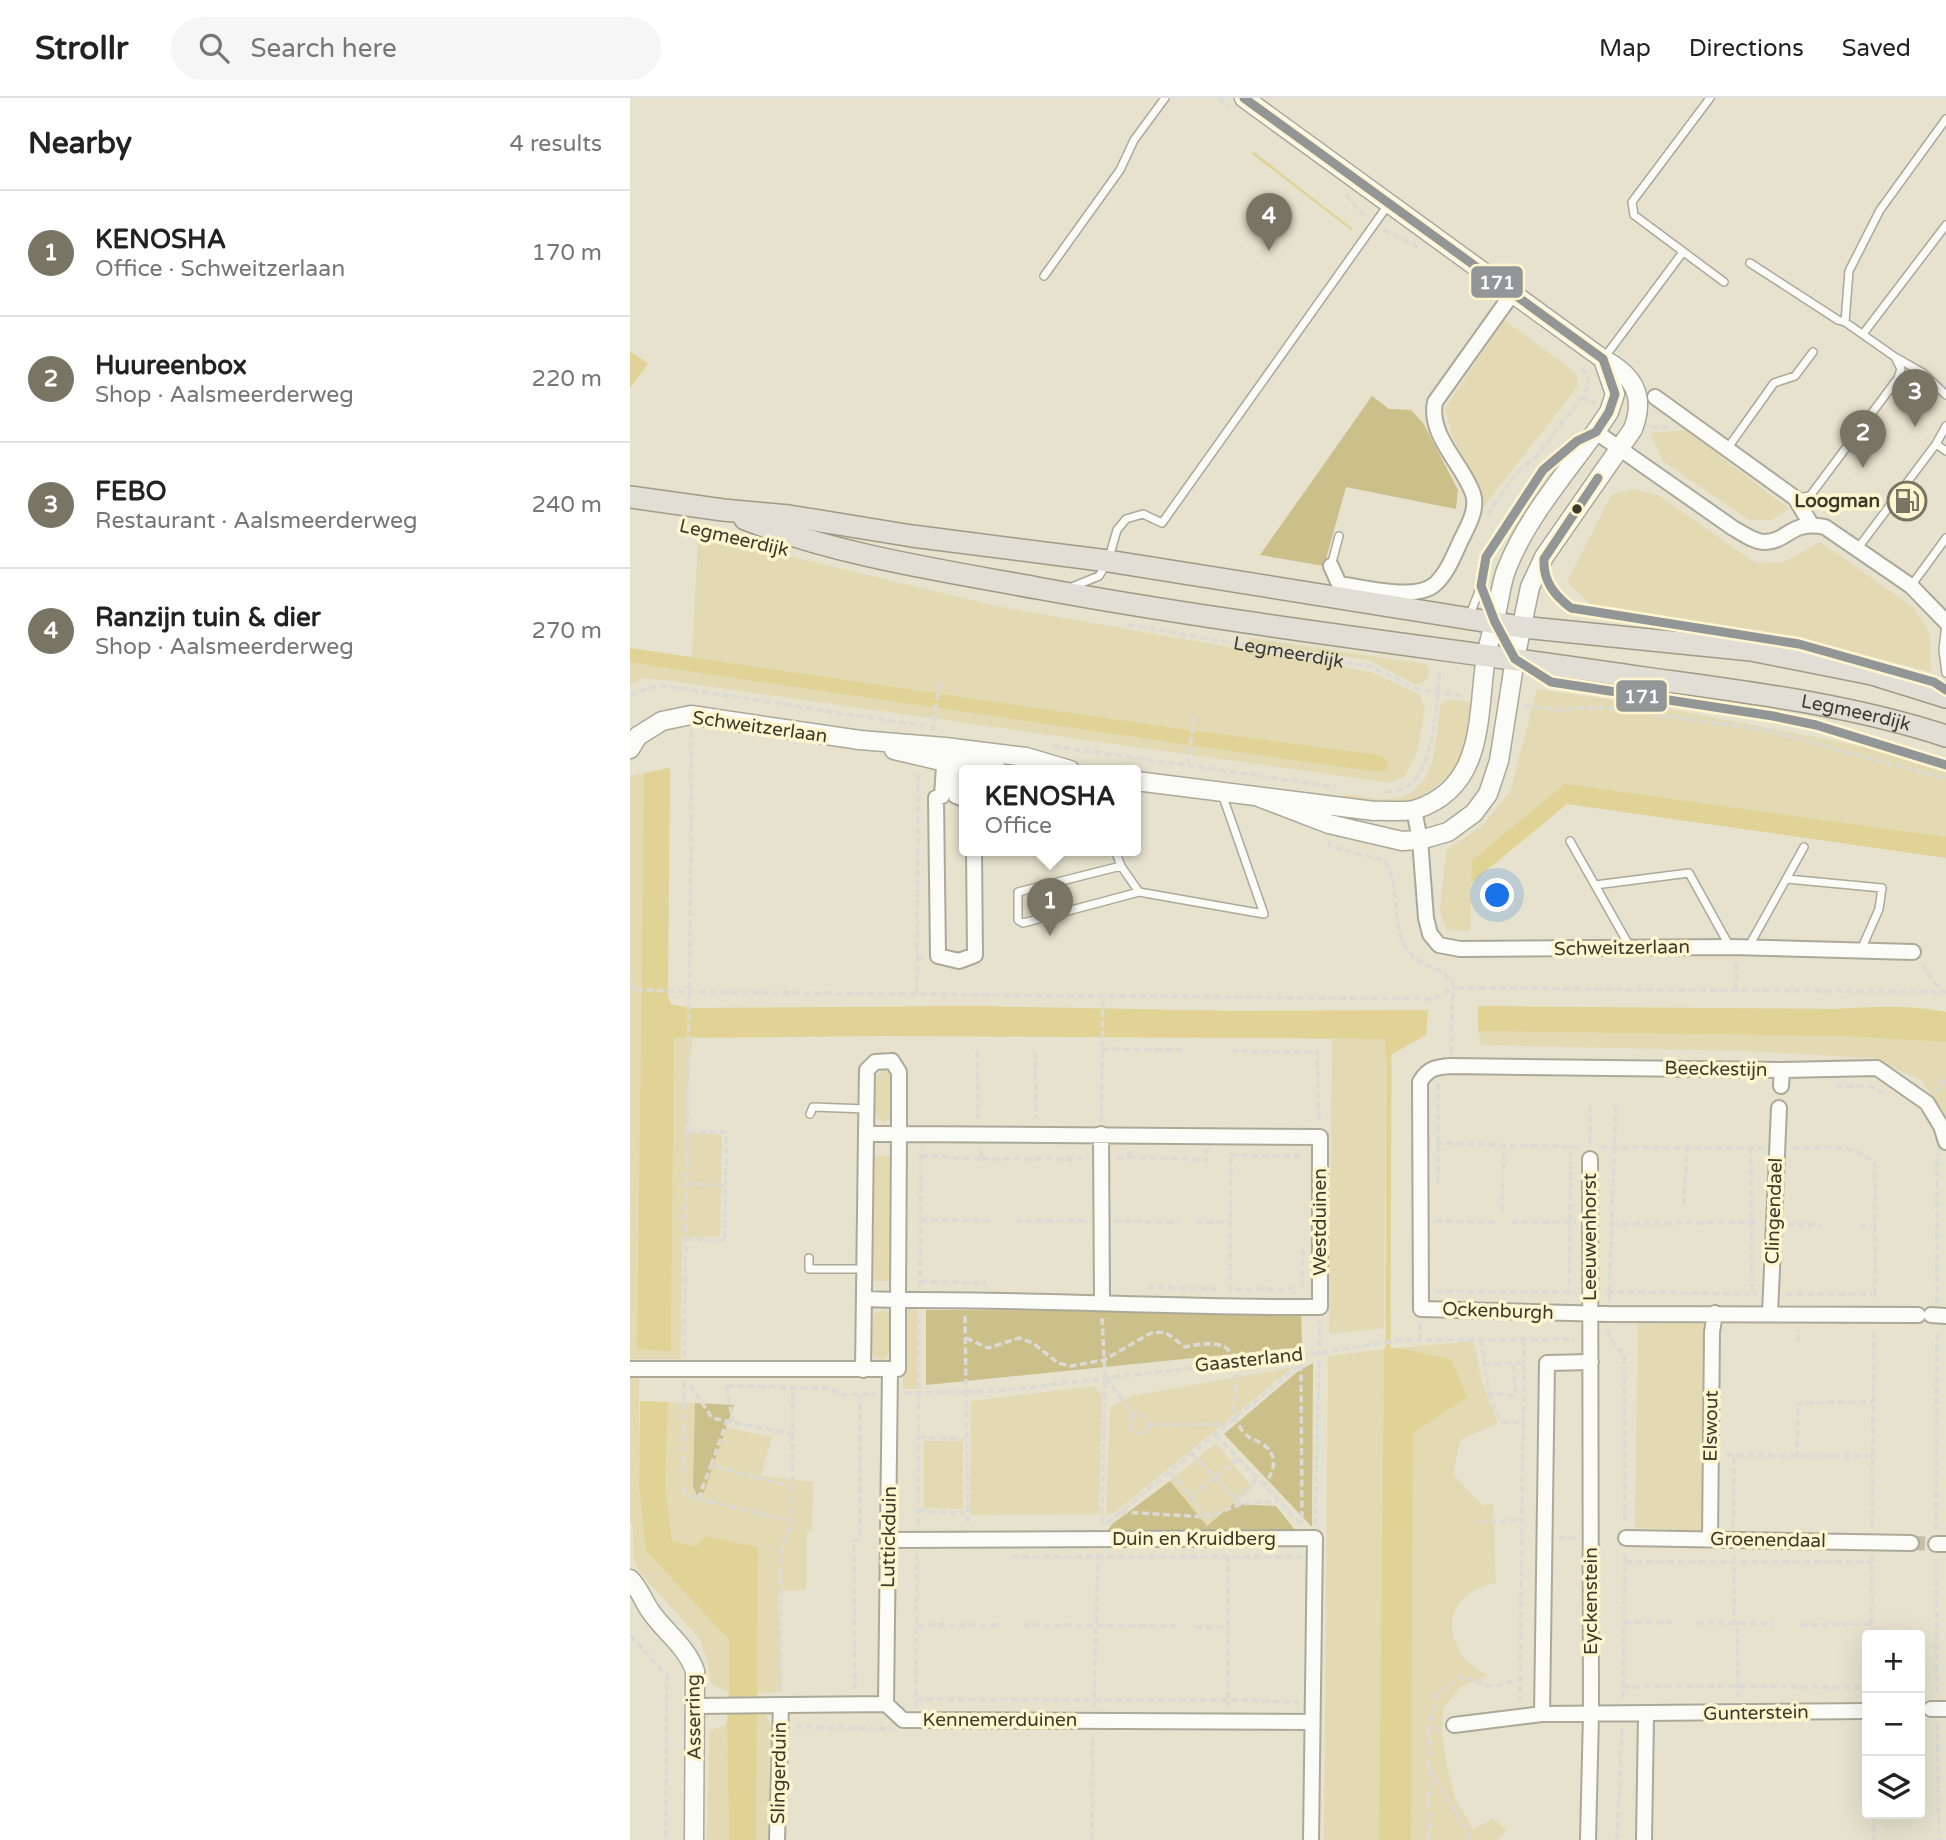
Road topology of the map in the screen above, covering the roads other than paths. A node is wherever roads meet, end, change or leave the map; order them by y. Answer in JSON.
{"nodes":[{"id":1,"x":1165,"y":98,"type":"edge"},
{"id":2,"x":1244,"y":98,"type":"edge"},
{"id":3,"x":1710,"y":98,"type":"edge"},
{"id":4,"x":1946,"y":119,"type":"edge"},
{"id":5,"x":1390,"y":203,"type":"junction"},
{"id":6,"x":1946,"y":225,"type":"edge"},
{"id":7,"x":1683,"y":252,"type":"junction"},
{"id":8,"x":1750,"y":263,"type":"dead end"},
{"id":9,"x":1044,"y":276,"type":"dead end"},
{"id":10,"x":1724,"y":282,"type":"dead end"},
{"id":11,"x":1512,"y":294,"type":"junction"},
{"id":12,"x":1846,"y":322,"type":"junction"},
{"id":13,"x":1863,"y":334,"type":"junction"},
{"id":14,"x":1813,"y":352,"type":"dead end"},
{"id":15,"x":1895,"y":357,"type":"junction"},
{"id":16,"x":1602,"y":359,"type":"junction"},
{"id":17,"x":1946,"y":395,"type":"edge"},
{"id":18,"x":1655,"y":397,"type":"dead end"},
{"id":19,"x":1946,"y":426,"type":"edge"},
{"id":20,"x":1597,"y":432,"type":"junction"},
{"id":21,"x":1936,"y":444,"type":"junction"},
{"id":22,"x":1619,"y":448,"type":"junction"},
{"id":23,"x":1727,"y":449,"type":"junction"},
{"id":24,"x":1946,"y":451,"type":"edge"},
{"id":25,"x":630,"y":497,"type":"edge"},
{"id":26,"x":1795,"y":498,"type":"junction"},
{"id":27,"x":723,"y":510,"type":"junction"},
{"id":28,"x":1811,"y":524,"type":"junction"},
{"id":29,"x":1339,"y":536,"type":"dead end"},
{"id":30,"x":1946,"y":538,"type":"edge"},
{"id":31,"x":1858,"y":548,"type":"junction"},
{"id":32,"x":1544,"y":557,"type":"junction"},
{"id":33,"x":1108,"y":561,"type":"junction"},
{"id":34,"x":1331,"y":566,"type":"joint"},
{"id":35,"x":1481,"y":586,"type":"junction"},
{"id":36,"x":1911,"y":586,"type":"junction"},
{"id":37,"x":1058,"y":592,"type":"junction"},
{"id":38,"x":1469,"y":618,"type":"junction"},
{"id":39,"x":1495,"y":622,"type":"junction"},
{"id":40,"x":1946,"y":622,"type":"edge"},
{"id":41,"x":1521,"y":627,"type":"junction"},
{"id":42,"x":1487,"y":654,"type":"junction"},
{"id":43,"x":1515,"y":659,"type":"junction"},
{"id":44,"x":1946,"y":673,"type":"edge"},
{"id":45,"x":1946,"y":690,"type":"edge"},
{"id":46,"x":1946,"y":697,"type":"edge"},
{"id":47,"x":1946,"y":736,"type":"edge"},
{"id":48,"x":630,"y":749,"type":"edge"},
{"id":49,"x":951,"y":755,"type":"junction"},
{"id":50,"x":982,"y":765,"type":"edge"},
{"id":51,"x":1053,"y":765,"type":"edge"},
{"id":52,"x":1946,"y":765,"type":"edge"},
{"id":53,"x":1141,"y":781,"type":"edge"},
{"id":54,"x":1221,"y":792,"type":"junction"},
{"id":55,"x":954,"y":797,"type":"edge"},
{"id":56,"x":1261,"y":798,"type":"junction"},
{"id":57,"x":1414,"y":810,"type":"junction"},
{"id":58,"x":1420,"y":840,"type":"junction"},
{"id":59,"x":1570,"y":841,"type":"dead end"},
{"id":60,"x":1804,"y":847,"type":"dead end"},
{"id":61,"x":974,"y":856,"type":"edge"},
{"id":62,"x":1117,"y":856,"type":"edge"},
{"id":63,"x":1121,"y":866,"type":"junction"},
{"id":64,"x":1787,"y":879,"type":"junction"},
{"id":65,"x":1595,"y":884,"type":"junction"},
{"id":66,"x":1139,"y":892,"type":"junction"},
{"id":67,"x":1738,"y":947,"type":"junction"},
{"id":68,"x":1630,"y":948,"type":"junction"},
{"id":69,"x":1861,"y":950,"type":"junction"},
{"id":70,"x":1913,"y":952,"type":"road end"},
{"id":71,"x":1451,"y":1066,"type":"joint"},
{"id":72,"x":1782,"y":1070,"type":"junction"},
{"id":73,"x":1782,"y":1086,"type":"dead end"},
{"id":74,"x":1779,"y":1108,"type":"dead end"},
{"id":75,"x":867,"y":1109,"type":"junction"},
{"id":76,"x":810,"y":1114,"type":"dead end"},
{"id":77,"x":866,"y":1134,"type":"junction"},
{"id":78,"x":899,"y":1134,"type":"junction"},
{"id":79,"x":1101,"y":1134,"type":"junction"},
{"id":80,"x":1946,"y":1142,"type":"edge"},
{"id":81,"x":1590,"y":1153,"type":"road end"},
{"id":82,"x":809,"y":1258,"type":"dead end"},
{"id":83,"x":864,"y":1269,"type":"junction"},
{"id":84,"x":864,"y":1299,"type":"junction"},
{"id":85,"x":898,"y":1300,"type":"junction"},
{"id":86,"x":1102,"y":1302,"type":"junction"},
{"id":87,"x":1715,"y":1312,"type":"junction"},
{"id":88,"x":1590,"y":1314,"type":"junction"},
{"id":89,"x":1770,"y":1314,"type":"junction"},
{"id":90,"x":1932,"y":1315,"type":"edge"},
{"id":91,"x":1591,"y":1362,"type":"junction"},
{"id":92,"x":630,"y":1369,"type":"edge"},
{"id":93,"x":894,"y":1369,"type":"junction"},
{"id":94,"x":863,"y":1370,"type":"junction"},
{"id":95,"x":1626,"y":1538,"type":"road end"},
{"id":96,"x":1710,"y":1539,"type":"junction"},
{"id":97,"x":889,"y":1540,"type":"junction"},
{"id":98,"x":1911,"y":1543,"type":"tunnel mouth"},
{"id":99,"x":630,"y":1579,"type":"edge"},
{"id":100,"x":630,"y":1600,"type":"edge"},
{"id":101,"x":649,"y":1610,"type":"junction"},
{"id":102,"x":886,"y":1704,"type":"junction"},
{"id":103,"x":695,"y":1706,"type":"junction"},
{"id":104,"x":780,"y":1706,"type":"junction"},
{"id":105,"x":1931,"y":1709,"type":"dead end"},
{"id":106,"x":1946,"y":1709,"type":"edge"},
{"id":107,"x":1862,"y":1711,"type":"edge"},
{"id":108,"x":1542,"y":1714,"type":"junction"},
{"id":109,"x":1591,"y":1714,"type":"junction"},
{"id":110,"x":1646,"y":1714,"type":"junction"},
{"id":111,"x":1311,"y":1722,"type":"junction"},
{"id":112,"x":1454,"y":1725,"type":"road end"},
{"id":113,"x":694,"y":1840,"type":"edge"},
{"id":114,"x":778,"y":1840,"type":"edge"},
{"id":115,"x":1311,"y":1840,"type":"edge"},
{"id":116,"x":1588,"y":1840,"type":"edge"},
{"id":117,"x":1644,"y":1840,"type":"edge"}],
"edges":[{"from":1,"to":9,"type":"lane"},
{"from":2,"to":5,"type":"street"},
{"from":3,"to":7,"type":"lane"},
{"from":4,"to":12,"type":"lane"},
{"from":5,"to":11,"type":"street"},
{"from":5,"to":33,"type":"lane"},
{"from":6,"to":13,"type":"lane"},
{"from":7,"to":10,"type":"lane"},
{"from":7,"to":16,"type":"lane"},
{"from":8,"to":12,"type":"lane"},
{"from":11,"to":16,"type":"street"},
{"from":11,"to":34,"type":"street"},
{"from":12,"to":13,"type":"lane"},
{"from":13,"to":15,"type":"lane"},
{"from":14,"to":23,"type":"lane"},
{"from":15,"to":17,"type":"lane"},
{"from":15,"to":26,"type":"lane"},
{"from":16,"to":20,"type":"street"},
{"from":16,"to":22,"type":"street"},
{"from":18,"to":23,"type":"street"},
{"from":19,"to":21,"type":"lane"},
{"from":20,"to":22,"type":"street"},
{"from":20,"to":35,"type":"lane"},
{"from":20,"to":39,"type":"street"},
{"from":21,"to":24,"type":"lane"},
{"from":21,"to":31,"type":"lane"},
{"from":22,"to":28,"type":"street"},
{"from":22,"to":32,"type":"street"},
{"from":23,"to":26,"type":"street"},
{"from":25,"to":27,"type":"main road","name":"Legmeerdijk"},
{"from":26,"to":28,"type":"street"},
{"from":27,"to":33,"type":"main road","name":"Legmeerdijk"},
{"from":27,"to":37,"type":"main road","name":"Legmeerdijk"},
{"from":28,"to":31,"type":"street"},
{"from":29,"to":34,"type":"lane"},
{"from":30,"to":36,"type":"lane"},
{"from":31,"to":36,"type":"street"},
{"from":32,"to":41,"type":"street"},
{"from":32,"to":45,"type":"lane"},
{"from":33,"to":37,"type":"lane"},
{"from":33,"to":38,"type":"main road","name":"Legmeerdijk"},
{"from":35,"to":38,"type":"lane"},
{"from":35,"to":39,"type":"lane"},
{"from":36,"to":40,"type":"street"},
{"from":37,"to":42,"type":"main road","name":"Legmeerdijk"},
{"from":38,"to":39,"type":"main road","name":"Legmeerdijk"},
{"from":39,"to":41,"type":"main road","name":"Legmeerdijk"},
{"from":39,"to":42,"type":"street"},
{"from":39,"to":43,"type":"lane","name":"Legmeerdijk"},
{"from":40,"to":44,"type":"lane"},
{"from":41,"to":43,"type":"street"},
{"from":41,"to":46,"type":"main road","name":"Legmeerdijk"},
{"from":42,"to":43,"type":"main road","name":"Legmeerdijk"},
{"from":42,"to":57,"type":"street"},
{"from":43,"to":47,"type":"main road","name":"Legmeerdijk"},
{"from":43,"to":52,"type":"lane","name":"Legmeerdijk"},
{"from":43,"to":58,"type":"street"},
{"from":48,"to":49,"type":"street","name":"Schweitzerlaan"},
{"from":49,"to":50,"type":"street","name":"Schweitzerlaan"},
{"from":49,"to":51,"type":"street","name":"Schweitzerlaan"},
{"from":49,"to":55,"type":"street"},
{"from":53,"to":54,"type":"street"},
{"from":54,"to":56,"type":"street"},
{"from":54,"to":66,"type":"lane"},
{"from":55,"to":61,"type":"street"},
{"from":56,"to":57,"type":"street"},
{"from":56,"to":58,"type":"street"},
{"from":57,"to":58,"type":"street"},
{"from":58,"to":68,"type":"street","name":"Schweitzerlaan"},
{"from":59,"to":65,"type":"lane"},
{"from":60,"to":64,"type":"lane"},
{"from":62,"to":63,"type":"lane"},
{"from":63,"to":66,"type":"lane"},
{"from":63,"to":66,"type":"lane"},
{"from":64,"to":67,"type":"lane"},
{"from":64,"to":69,"type":"lane"},
{"from":65,"to":67,"type":"lane"},
{"from":65,"to":68,"type":"lane"},
{"from":67,"to":68,"type":"street","name":"Schweitzerlaan"},
{"from":67,"to":69,"type":"street","name":"Schweitzerlaan"},
{"from":69,"to":70,"type":"street","name":"Schweitzerlaan"},
{"from":71,"to":72,"type":"street","name":"Beeckestijn"},
{"from":71,"to":88,"type":"street","name":"Ockenburgh"},
{"from":72,"to":73,"type":"street"},
{"from":72,"to":80,"type":"street","name":"Beeckestijn"},
{"from":74,"to":89,"type":"street","name":"Clingendael"},
{"from":75,"to":76,"type":"lane"},
{"from":75,"to":77,"type":"street"},
{"from":75,"to":78,"type":"street"},
{"from":77,"to":78,"type":"street"},
{"from":77,"to":83,"type":"street"},
{"from":78,"to":79,"type":"street"},
{"from":78,"to":85,"type":"street"},
{"from":79,"to":86,"type":"street"},
{"from":79,"to":86,"type":"street","name":"Westduinen"},
{"from":81,"to":88,"type":"street","name":"Leeuwenhorst"},
{"from":82,"to":83,"type":"lane"},
{"from":83,"to":84,"type":"street"},
{"from":84,"to":85,"type":"street"},
{"from":84,"to":94,"type":"street"},
{"from":85,"to":86,"type":"street"},
{"from":85,"to":93,"type":"street","name":"Luttickduin"},
{"from":87,"to":88,"type":"street","name":"Ockenburgh"},
{"from":87,"to":89,"type":"street","name":"Ockenburgh"},
{"from":87,"to":96,"type":"street","name":"Elswout"},
{"from":88,"to":91,"type":"street","name":"Eyckenstein"},
{"from":89,"to":90,"type":"street","name":"Ockenburgh"},
{"from":91,"to":108,"type":"street"},
{"from":91,"to":109,"type":"street","name":"Eyckenstein"},
{"from":92,"to":94,"type":"street"},
{"from":93,"to":94,"type":"street"},
{"from":93,"to":97,"type":"street","name":"Luttickduin"},
{"from":95,"to":96,"type":"street","name":"Groenendaal"},
{"from":96,"to":98,"type":"street","name":"Groenendaal"},
{"from":97,"to":102,"type":"street","name":"Luttickduin"},
{"from":97,"to":111,"type":"street","name":"Duin en Kruidberg"},
{"from":99,"to":101,"type":"street","name":"Asserring"},
{"from":100,"to":101,"type":"street","name":"Asserring"},
{"from":101,"to":103,"type":"street","name":"Asserring"},
{"from":102,"to":104,"type":"street"},
{"from":102,"to":111,"type":"street","name":"Kennemerduinen"},
{"from":103,"to":104,"type":"street"},
{"from":103,"to":113,"type":"street","name":"Asserring"},
{"from":104,"to":114,"type":"street","name":"Slingerduin"},
{"from":105,"to":106,"type":"street"},
{"from":107,"to":110,"type":"street","name":"Gunterstein"},
{"from":108,"to":109,"type":"street","name":"Gunterstein"},
{"from":108,"to":112,"type":"street","name":"Gunterstein"},
{"from":109,"to":110,"type":"street","name":"Gunterstein"},
{"from":109,"to":116,"type":"street","name":"Eyckenstein"},
{"from":110,"to":117,"type":"street"},
{"from":111,"to":115,"type":"street"}]}
